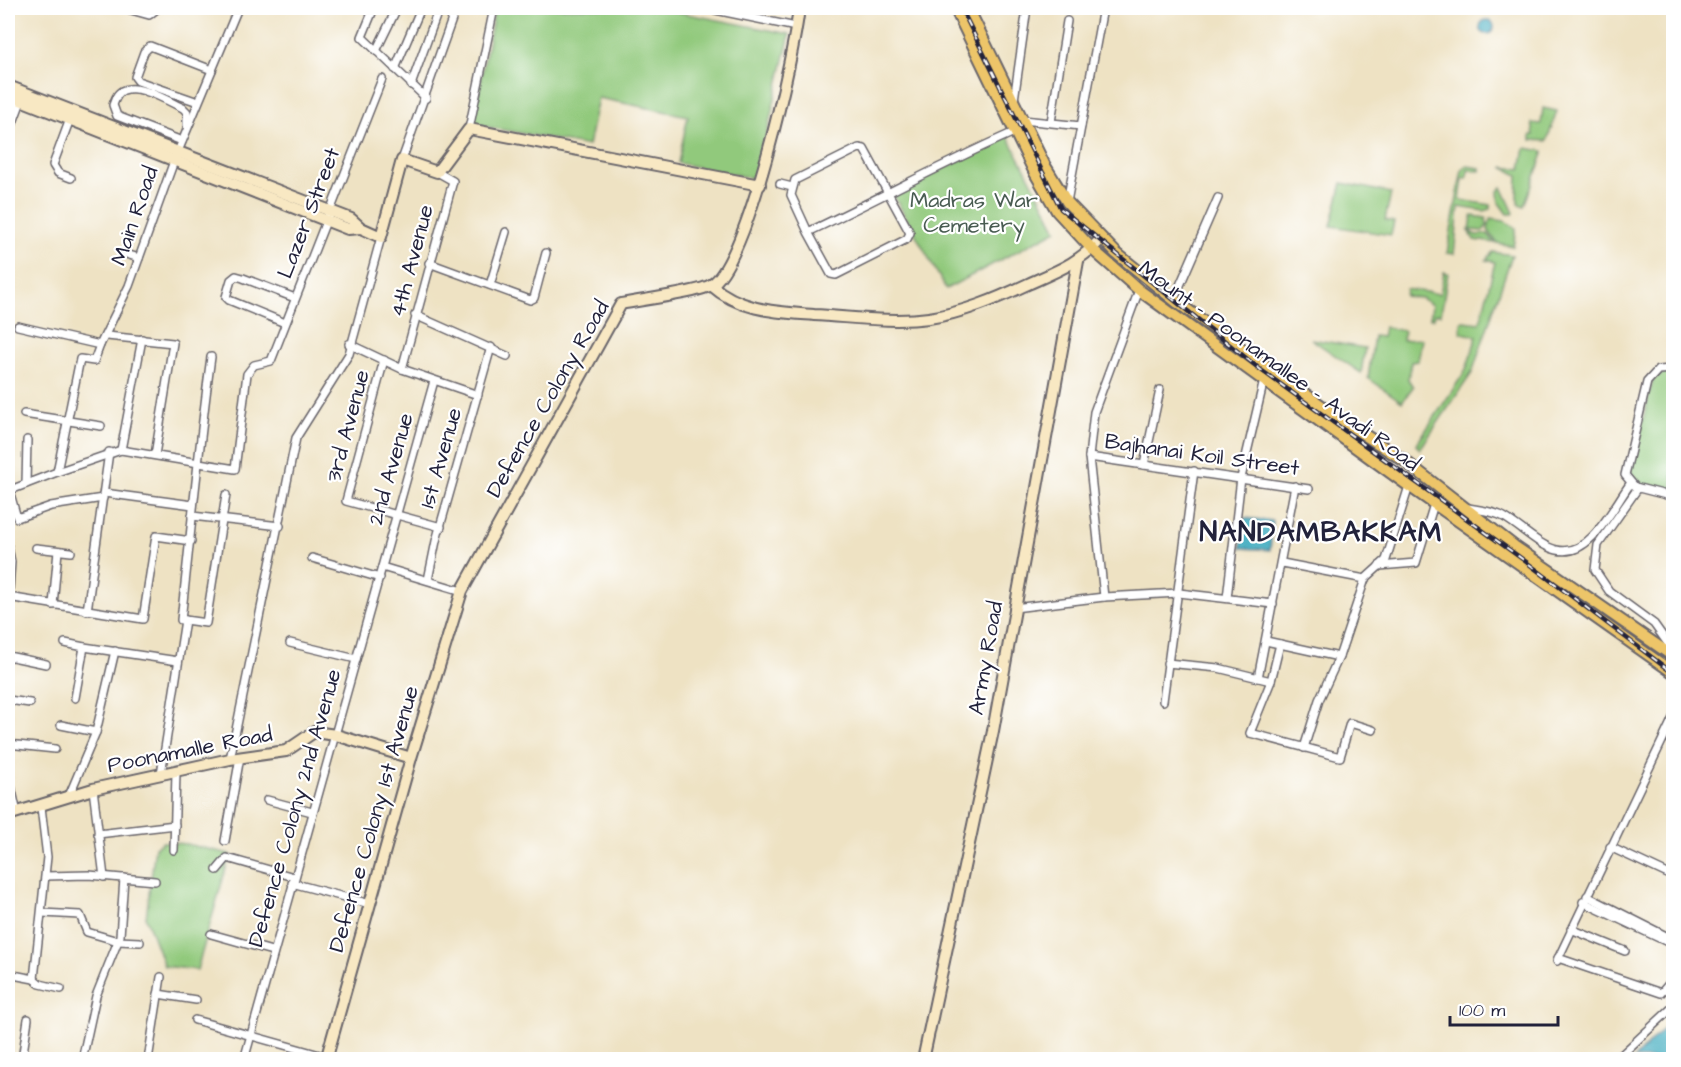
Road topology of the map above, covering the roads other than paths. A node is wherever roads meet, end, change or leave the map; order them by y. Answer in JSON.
{"nodes":[{"id":1,"x":124,"y":8,"type":"edge"},
{"id":2,"x":158,"y":8,"type":"edge"},
{"id":3,"x":238,"y":8,"type":"edge"},
{"id":4,"x":374,"y":8,"type":"edge"},
{"id":5,"x":397,"y":8,"type":"edge"},
{"id":6,"x":421,"y":8,"type":"edge"},
{"id":7,"x":439,"y":8,"type":"edge"},
{"id":8,"x":456,"y":8,"type":"edge"},
{"id":9,"x":494,"y":8,"type":"edge"},
{"id":10,"x":706,"y":8,"type":"edge"},
{"id":11,"x":800,"y":8,"type":"edge"},
{"id":12,"x":955,"y":8,"type":"edge"},
{"id":13,"x":968,"y":8,"type":"edge"},
{"id":14,"x":1028,"y":8,"type":"edge"},
{"id":15,"x":1103,"y":8,"type":"edge"},
{"id":16,"x":1067,"y":21,"type":"dead end"},
{"id":17,"x":796,"y":27,"type":"junction"},
{"id":18,"x":376,"y":51,"type":"junction"},
{"id":19,"x":395,"y":69,"type":"junction"},
{"id":20,"x":212,"y":70,"type":"junction"},
{"id":21,"x":382,"y":79,"type":"dead end"},
{"id":22,"x":411,"y":85,"type":"junction"},
{"id":23,"x":8,"y":86,"type":"edge"},
{"id":24,"x":8,"y":95,"type":"edge"},
{"id":25,"x":23,"y":96,"type":"junction"},
{"id":26,"x":426,"y":99,"type":"junction"},
{"id":27,"x":1014,"y":100,"type":"junction"},
{"id":28,"x":198,"y":102,"type":"junction"},
{"id":29,"x":70,"y":119,"type":"junction"},
{"id":30,"x":1051,"y":122,"type":"junction"},
{"id":31,"x":1024,"y":123,"type":"junction"},
{"id":32,"x":1081,"y":126,"type":"junction"},
{"id":33,"x":187,"y":128,"type":"junction"},
{"id":34,"x":469,"y":129,"type":"junction"},
{"id":35,"x":1015,"y":131,"type":"junction"},
{"id":36,"x":8,"y":136,"type":"edge"},
{"id":37,"x":182,"y":141,"type":"junction"},
{"id":38,"x":175,"y":156,"type":"junction"},
{"id":39,"x":402,"y":160,"type":"junction"},
{"id":40,"x":437,"y":172,"type":"junction"},
{"id":41,"x":71,"y":178,"type":"dead end"},
{"id":42,"x":780,"y":184,"type":"dead end"},
{"id":43,"x":760,"y":185,"type":"junction"},
{"id":44,"x":792,"y":187,"type":"junction"},
{"id":45,"x":890,"y":193,"type":"junction"},
{"id":46,"x":1218,"y":198,"type":"dead end"},
{"id":47,"x":1067,"y":202,"type":"junction"},
{"id":48,"x":328,"y":216,"type":"junction"},
{"id":49,"x":506,"y":232,"type":"dead end"},
{"id":50,"x":808,"y":232,"type":"junction"},
{"id":51,"x":381,"y":237,"type":"junction"},
{"id":52,"x":1101,"y":239,"type":"junction"},
{"id":53,"x":1092,"y":249,"type":"junction"},
{"id":54,"x":546,"y":253,"type":"dead end"},
{"id":55,"x":126,"y":254,"type":"dead end"},
{"id":56,"x":139,"y":258,"type":"junction"},
{"id":57,"x":1078,"y":261,"type":"junction"},
{"id":58,"x":429,"y":263,"type":"junction"},
{"id":59,"x":490,"y":285,"type":"junction"},
{"id":60,"x":711,"y":285,"type":"junction"},
{"id":61,"x":1139,"y":290,"type":"junction"},
{"id":62,"x":295,"y":298,"type":"junction"},
{"id":63,"x":1174,"y":299,"type":"junction"},
{"id":64,"x":1193,"y":313,"type":"junction"},
{"id":65,"x":415,"y":315,"type":"junction"},
{"id":66,"x":285,"y":323,"type":"junction"},
{"id":67,"x":1185,"y":323,"type":"junction"},
{"id":68,"x":18,"y":326,"type":"dead end"},
{"id":69,"x":107,"y":336,"type":"junction"},
{"id":70,"x":142,"y":339,"type":"junction"},
{"id":71,"x":350,"y":344,"type":"junction"},
{"id":72,"x":100,"y":345,"type":"junction"},
{"id":73,"x":491,"y":347,"type":"junction"},
{"id":74,"x":507,"y":356,"type":"dead end"},
{"id":75,"x":211,"y":357,"type":"dead end"},
{"id":76,"x":384,"y":360,"type":"junction"},
{"id":77,"x":402,"y":369,"type":"junction"},
{"id":78,"x":1674,"y":369,"type":"edge"},
{"id":79,"x":1264,"y":380,"type":"junction"},
{"id":80,"x":434,"y":381,"type":"junction"},
{"id":81,"x":1160,"y":390,"type":"dead end"},
{"id":82,"x":478,"y":395,"type":"junction"},
{"id":83,"x":24,"y":414,"type":"dead end"},
{"id":84,"x":68,"y":422,"type":"junction"},
{"id":85,"x":101,"y":426,"type":"dead end"},
{"id":86,"x":27,"y":440,"type":"dead end"},
{"id":87,"x":121,"y":450,"type":"junction"},
{"id":88,"x":110,"y":452,"type":"junction"},
{"id":89,"x":155,"y":455,"type":"junction"},
{"id":90,"x":1089,"y":457,"type":"junction"},
{"id":91,"x":196,"y":461,"type":"junction"},
{"id":92,"x":1144,"y":465,"type":"junction"},
{"id":93,"x":1194,"y":471,"type":"junction"},
{"id":94,"x":57,"y":472,"type":"junction"},
{"id":95,"x":1241,"y":478,"type":"junction"},
{"id":96,"x":26,"y":484,"type":"junction"},
{"id":97,"x":1630,"y":484,"type":"junction"},
{"id":98,"x":1294,"y":486,"type":"junction"},
{"id":99,"x":1409,"y":486,"type":"junction"},
{"id":100,"x":1638,"y":488,"type":"junction"},
{"id":101,"x":1309,"y":489,"type":"dead end"},
{"id":102,"x":8,"y":491,"type":"edge"},
{"id":103,"x":226,"y":495,"type":"dead end"},
{"id":104,"x":103,"y":496,"type":"junction"},
{"id":105,"x":1674,"y":497,"type":"edge"},
{"id":106,"x":1434,"y":504,"type":"junction"},
{"id":107,"x":193,"y":506,"type":"junction"},
{"id":108,"x":1462,"y":507,"type":"junction"},
{"id":109,"x":396,"y":514,"type":"junction"},
{"id":110,"x":192,"y":516,"type":"junction"},
{"id":111,"x":223,"y":520,"type":"junction"},
{"id":112,"x":280,"y":526,"type":"junction"},
{"id":113,"x":441,"y":527,"type":"junction"},
{"id":114,"x":191,"y":541,"type":"junction"},
{"id":115,"x":1511,"y":543,"type":"junction"},
{"id":116,"x":8,"y":547,"type":"edge"},
{"id":117,"x":36,"y":549,"type":"dead end"},
{"id":118,"x":58,"y":551,"type":"junction"},
{"id":119,"x":71,"y":552,"type":"dead end"},
{"id":120,"x":1503,"y":552,"type":"junction"},
{"id":121,"x":312,"y":558,"type":"dead end"},
{"id":122,"x":1282,"y":563,"type":"junction"},
{"id":123,"x":1380,"y":566,"type":"junction"},
{"id":124,"x":382,"y":567,"type":"junction"},
{"id":125,"x":380,"y":578,"type":"junction"},
{"id":126,"x":1365,"y":579,"type":"junction"},
{"id":127,"x":428,"y":580,"type":"junction"},
{"id":128,"x":462,"y":591,"type":"junction"},
{"id":129,"x":1179,"y":593,"type":"junction"},
{"id":130,"x":1104,"y":597,"type":"junction"},
{"id":131,"x":1227,"y":598,"type":"junction"},
{"id":132,"x":8,"y":599,"type":"edge"},
{"id":133,"x":1273,"y":604,"type":"junction"},
{"id":134,"x":53,"y":605,"type":"junction"},
{"id":135,"x":1014,"y":608,"type":"junction"},
{"id":136,"x":87,"y":611,"type":"junction"},
{"id":137,"x":185,"y":620,"type":"junction"},
{"id":138,"x":1266,"y":641,"type":"junction"},
{"id":139,"x":65,"y":643,"type":"dead end"},
{"id":140,"x":290,"y":643,"type":"dead end"},
{"id":141,"x":1280,"y":644,"type":"junction"},
{"id":142,"x":84,"y":647,"type":"junction"},
{"id":143,"x":115,"y":651,"type":"junction"},
{"id":144,"x":1674,"y":655,"type":"edge"},
{"id":145,"x":8,"y":656,"type":"edge"},
{"id":146,"x":1339,"y":657,"type":"junction"},
{"id":147,"x":356,"y":659,"type":"junction"},
{"id":148,"x":178,"y":660,"type":"junction"},
{"id":149,"x":1167,"y":663,"type":"junction"},
{"id":150,"x":46,"y":664,"type":"dead end"},
{"id":151,"x":1674,"y":673,"type":"edge"},
{"id":152,"x":1258,"y":678,"type":"junction"},
{"id":153,"x":1271,"y":681,"type":"junction"},
{"id":154,"x":75,"y":698,"type":"dead end"},
{"id":155,"x":8,"y":700,"type":"edge"},
{"id":156,"x":1163,"y":700,"type":"dead end"},
{"id":157,"x":30,"y":703,"type":"dead end"},
{"id":158,"x":1674,"y":716,"type":"edge"},
{"id":159,"x":61,"y":725,"type":"dead end"},
{"id":160,"x":1373,"y":730,"type":"dead end"},
{"id":161,"x":96,"y":732,"type":"junction"},
{"id":162,"x":336,"y":735,"type":"junction"},
{"id":163,"x":8,"y":744,"type":"edge"},
{"id":164,"x":1304,"y":748,"type":"junction"},
{"id":165,"x":55,"y":749,"type":"dead end"},
{"id":166,"x":235,"y":758,"type":"junction"},
{"id":167,"x":411,"y":758,"type":"junction"},
{"id":168,"x":8,"y":772,"type":"edge"},
{"id":169,"x":176,"y":772,"type":"junction"},
{"id":170,"x":161,"y":774,"type":"junction"},
{"id":171,"x":93,"y":789,"type":"junction"},
{"id":172,"x":69,"y":796,"type":"junction"},
{"id":173,"x":267,"y":800,"type":"dead end"},
{"id":174,"x":41,"y":807,"type":"junction"},
{"id":175,"x":312,"y":812,"type":"junction"},
{"id":176,"x":12,"y":814,"type":"edge"},
{"id":177,"x":176,"y":825,"type":"junction"},
{"id":178,"x":98,"y":834,"type":"junction"},
{"id":179,"x":225,"y":841,"type":"dead end"},
{"id":180,"x":1610,"y":847,"type":"junction"},
{"id":181,"x":174,"y":850,"type":"dead end"},
{"id":182,"x":217,"y":870,"type":"dead end"},
{"id":183,"x":46,"y":876,"type":"junction"},
{"id":184,"x":104,"y":877,"type":"junction"},
{"id":185,"x":1674,"y":877,"type":"edge"},
{"id":186,"x":124,"y":878,"type":"junction"},
{"id":187,"x":293,"y":880,"type":"junction"},
{"id":188,"x":155,"y":881,"type":"dead end"},
{"id":189,"x":1585,"y":899,"type":"junction"},
{"id":190,"x":370,"y":904,"type":"junction"},
{"id":191,"x":42,"y":913,"type":"junction"},
{"id":192,"x":1571,"y":928,"type":"junction"},
{"id":193,"x":211,"y":934,"type":"dead end"},
{"id":194,"x":118,"y":940,"type":"junction"},
{"id":195,"x":1674,"y":940,"type":"edge"},
{"id":196,"x":140,"y":942,"type":"dead end"},
{"id":197,"x":1674,"y":945,"type":"edge"},
{"id":198,"x":272,"y":951,"type":"junction"},
{"id":199,"x":1625,"y":951,"type":"dead end"},
{"id":200,"x":8,"y":974,"type":"edge"},
{"id":201,"x":161,"y":977,"type":"dead end"},
{"id":202,"x":1674,"y":978,"type":"edge"},
{"id":203,"x":34,"y":980,"type":"junction"},
{"id":204,"x":61,"y":989,"type":"dead end"},
{"id":205,"x":158,"y":994,"type":"junction"},
{"id":206,"x":196,"y":1000,"type":"dead end"},
{"id":207,"x":1674,"y":1006,"type":"edge"},
{"id":208,"x":28,"y":1019,"type":"dead end"},
{"id":209,"x":195,"y":1020,"type":"dead end"},
{"id":210,"x":250,"y":1035,"type":"junction"},
{"id":211,"x":327,"y":1058,"type":"edge"},
{"id":212,"x":22,"y":1059,"type":"edge"},
{"id":213,"x":82,"y":1059,"type":"edge"},
{"id":214,"x":148,"y":1059,"type":"edge"},
{"id":215,"x":244,"y":1059,"type":"edge"},
{"id":216,"x":923,"y":1059,"type":"edge"},
{"id":217,"x":1616,"y":1059,"type":"edge"}],
"edges":[{"from":1,"to":2,"type":"street"},
{"from":3,"to":20,"type":"street","name":"Main Road"},
{"from":4,"to":18,"type":"street"},
{"from":5,"to":18,"type":"street"},
{"from":6,"to":19,"type":"street"},
{"from":7,"to":22,"type":"street"},
{"from":8,"to":26,"type":"street"},
{"from":9,"to":34,"type":"street"},
{"from":10,"to":17,"type":"street"},
{"from":11,"to":17,"type":"street"},
{"from":12,"to":35,"type":"main road","name":"Mount - Poonamallee - Avadi Road"},
{"from":13,"to":27,"type":"main road","name":"Mount - Poonamallee - Avadi Road"},
{"from":14,"to":27,"type":"street"},
{"from":15,"to":32,"type":"street"},
{"from":16,"to":30,"type":"street"},
{"from":17,"to":43,"type":"street"},
{"from":18,"to":19,"type":"street"},
{"from":19,"to":22,"type":"street"},
{"from":20,"to":28,"type":"street","name":"Main Road"},
{"from":20,"to":28,"type":"street"},
{"from":21,"to":48,"type":"street","name":"Lazer Street"},
{"from":22,"to":26,"type":"street"},
{"from":23,"to":25,"type":"street"},
{"from":24,"to":25,"type":"street"},
{"from":25,"to":29,"type":"street"},
{"from":25,"to":36,"type":"street"},
{"from":25,"to":38,"type":"street"},
{"from":26,"to":39,"type":"street"},
{"from":27,"to":31,"type":"main road","name":"Mount - Poonamallee - Avadi Road"},
{"from":28,"to":33,"type":"street","name":"Main Road"},
{"from":29,"to":38,"type":"street"},
{"from":29,"to":41,"type":"street"},
{"from":30,"to":31,"type":"street"},
{"from":30,"to":32,"type":"street"},
{"from":31,"to":35,"type":"street"},
{"from":31,"to":47,"type":"main road","name":"Mount - Poonamallee - Avadi Road"},
{"from":32,"to":47,"type":"street"},
{"from":33,"to":37,"type":"street","name":"Main Road"},
{"from":33,"to":37,"type":"street"},
{"from":34,"to":40,"type":"street"},
{"from":34,"to":43,"type":"street"},
{"from":35,"to":45,"type":"street"},
{"from":35,"to":53,"type":"main road","name":"Mount - Poonamallee - Avadi Road"},
{"from":37,"to":38,"type":"street","name":"Main Road"},
{"from":38,"to":48,"type":"street"},
{"from":38,"to":56,"type":"street","name":"Main Road"},
{"from":39,"to":40,"type":"street"},
{"from":39,"to":51,"type":"street"},
{"from":40,"to":58,"type":"street","name":"4th Avenue"},
{"from":42,"to":44,"type":"street"},
{"from":43,"to":60,"type":"street"},
{"from":44,"to":45,"type":"street"},
{"from":44,"to":50,"type":"street"},
{"from":45,"to":50,"type":"street"},
{"from":45,"to":50,"type":"street"},
{"from":46,"to":63,"type":"street"},
{"from":47,"to":52,"type":"main road","name":"Mount - Poonamallee - Avadi Road"},
{"from":48,"to":51,"type":"street"},
{"from":48,"to":62,"type":"street","name":"Lazer Street"},
{"from":49,"to":59,"type":"street"},
{"from":51,"to":71,"type":"street"},
{"from":52,"to":53,"type":"street"},
{"from":52,"to":63,"type":"main road","name":"Mount - Poonamallee - Avadi Road"},
{"from":53,"to":57,"type":"street"},
{"from":53,"to":61,"type":"main road","name":"Mount - Poonamallee - Avadi Road"},
{"from":54,"to":59,"type":"street"},
{"from":55,"to":56,"type":"street"},
{"from":56,"to":69,"type":"street","name":"Main Road"},
{"from":57,"to":60,"type":"street"},
{"from":57,"to":135,"type":"street","name":"Army Road"},
{"from":58,"to":59,"type":"street"},
{"from":58,"to":65,"type":"street","name":"4th Avenue"},
{"from":60,"to":128,"type":"street","name":"Defence Colony Road"},
{"from":61,"to":67,"type":"main road","name":"Mount - Poonamallee - Avadi Road"},
{"from":61,"to":90,"type":"street"},
{"from":62,"to":66,"type":"street","name":"Lazer Street"},
{"from":62,"to":66,"type":"street"},
{"from":63,"to":64,"type":"main road","name":"Mount - Poonamallee - Avadi Road"},
{"from":64,"to":67,"type":"main road"},
{"from":64,"to":108,"type":"main road","name":"Mount - Poonamallee - Avadi Road"},
{"from":65,"to":73,"type":"street"},
{"from":65,"to":77,"type":"street","name":"4th Avenue"},
{"from":66,"to":91,"type":"street","name":"Lazer Street"},
{"from":67,"to":79,"type":"main road","name":"Mount - Poonamallee - Avadi Road"},
{"from":68,"to":72,"type":"street"},
{"from":69,"to":70,"type":"street"},
{"from":69,"to":72,"type":"street","name":"Main Road"},
{"from":70,"to":87,"type":"street"},
{"from":70,"to":89,"type":"street"},
{"from":71,"to":76,"type":"street"},
{"from":71,"to":112,"type":"street"},
{"from":72,"to":84,"type":"street","name":"Main Road"},
{"from":73,"to":74,"type":"street"},
{"from":73,"to":82,"type":"street","name":"1st Avenue"},
{"from":75,"to":91,"type":"street"},
{"from":76,"to":77,"type":"street"},
{"from":76,"to":109,"type":"street","name":"3rd Avenue"},
{"from":77,"to":80,"type":"street"},
{"from":78,"to":97,"type":"street"},
{"from":79,"to":95,"type":"street"},
{"from":79,"to":99,"type":"main road","name":"Mount - Poonamallee - Avadi Road"},
{"from":80,"to":82,"type":"street"},
{"from":80,"to":109,"type":"street","name":"2nd Avenue"},
{"from":81,"to":92,"type":"street"},
{"from":82,"to":113,"type":"street","name":"1st Avenue"},
{"from":83,"to":84,"type":"street"},
{"from":84,"to":85,"type":"street"},
{"from":84,"to":94,"type":"street"},
{"from":86,"to":96,"type":"street"},
{"from":87,"to":88,"type":"street"},
{"from":87,"to":89,"type":"street"},
{"from":88,"to":94,"type":"street"},
{"from":88,"to":104,"type":"street"},
{"from":89,"to":91,"type":"street"},
{"from":90,"to":92,"type":"street","name":"Bajhanai Koil Street"},
{"from":90,"to":130,"type":"street"},
{"from":91,"to":107,"type":"street"},
{"from":92,"to":93,"type":"street","name":"Bajhanai Koil Street"},
{"from":93,"to":95,"type":"street","name":"Bajhanai Koil Street"},
{"from":93,"to":129,"type":"street"},
{"from":94,"to":96,"type":"street"},
{"from":95,"to":98,"type":"street","name":"Bajhanai Koil Street"},
{"from":95,"to":131,"type":"street"},
{"from":96,"to":102,"type":"street"},
{"from":97,"to":100,"type":"street"},
{"from":97,"to":108,"type":"street"},
{"from":98,"to":101,"type":"street","name":"Bajhanai Koil Street"},
{"from":98,"to":122,"type":"street"},
{"from":99,"to":106,"type":"main road","name":"Mount - Poonamallee - Avadi Road"},
{"from":99,"to":123,"type":"street"},
{"from":100,"to":105,"type":"street"},
{"from":100,"to":144,"type":"street"},
{"from":102,"to":104,"type":"street"},
{"from":103,"to":111,"type":"street"},
{"from":104,"to":107,"type":"street"},
{"from":104,"to":136,"type":"street"},
{"from":106,"to":120,"type":"main road","name":"Mount - Poonamallee - Avadi Road"},
{"from":106,"to":123,"type":"street"},
{"from":107,"to":110,"type":"street"},
{"from":108,"to":115,"type":"main road","name":"Mount - Poonamallee - Avadi Road"},
{"from":109,"to":113,"type":"street"},
{"from":109,"to":124,"type":"street","name":"2nd Avenue"},
{"from":110,"to":111,"type":"street"},
{"from":110,"to":114,"type":"street"},
{"from":111,"to":112,"type":"street"},
{"from":111,"to":137,"type":"street"},
{"from":112,"to":166,"type":"street"},
{"from":113,"to":127,"type":"street","name":"1st Avenue"},
{"from":114,"to":136,"type":"street"},
{"from":114,"to":137,"type":"street"},
{"from":115,"to":120,"type":"main road"},
{"from":115,"to":144,"type":"main road","name":"Mount - Poonamallee - Avadi Road"},
{"from":116,"to":132,"type":"street"},
{"from":117,"to":118,"type":"street"},
{"from":118,"to":119,"type":"street"},
{"from":118,"to":134,"type":"street"},
{"from":120,"to":151,"type":"main road","name":"Mount - Poonamallee - Avadi Road"},
{"from":121,"to":125,"type":"street"},
{"from":122,"to":126,"type":"street"},
{"from":122,"to":133,"type":"street"},
{"from":123,"to":126,"type":"street"},
{"from":124,"to":125,"type":"street","name":"Defence Colony 2nd Avenue"},
{"from":124,"to":127,"type":"street"},
{"from":125,"to":147,"type":"street","name":"Defence Colony 2nd Avenue"},
{"from":126,"to":146,"type":"street"},
{"from":127,"to":128,"type":"street"},
{"from":128,"to":167,"type":"street","name":"Defence Colony 1st Avenue"},
{"from":129,"to":130,"type":"street"},
{"from":129,"to":131,"type":"street"},
{"from":129,"to":149,"type":"street"},
{"from":130,"to":135,"type":"street"},
{"from":131,"to":133,"type":"street"},
{"from":132,"to":134,"type":"street"},
{"from":133,"to":138,"type":"street"},
{"from":134,"to":136,"type":"street"},
{"from":135,"to":216,"type":"street","name":"Army Road"},
{"from":137,"to":148,"type":"street"},
{"from":138,"to":141,"type":"street"},
{"from":138,"to":152,"type":"street"},
{"from":139,"to":142,"type":"street"},
{"from":140,"to":147,"type":"street"},
{"from":141,"to":146,"type":"street"},
{"from":141,"to":153,"type":"street"},
{"from":142,"to":143,"type":"street"},
{"from":142,"to":154,"type":"street"},
{"from":143,"to":148,"type":"street"},
{"from":143,"to":161,"type":"street"},
{"from":145,"to":150,"type":"street"},
{"from":146,"to":164,"type":"street"},
{"from":147,"to":162,"type":"street","name":"Defence Colony 2nd Avenue"},
{"from":148,"to":170,"type":"street"},
{"from":149,"to":152,"type":"street"},
{"from":149,"to":156,"type":"street"},
{"from":152,"to":153,"type":"street"},
{"from":153,"to":164,"type":"street"},
{"from":155,"to":157,"type":"street"},
{"from":158,"to":180,"type":"street"},
{"from":159,"to":161,"type":"street"},
{"from":160,"to":164,"type":"street"},
{"from":161,"to":172,"type":"street"},
{"from":162,"to":166,"type":"street","name":"Poonamalle Road"},
{"from":162,"to":167,"type":"street","name":"Poonamalle Road"},
{"from":162,"to":175,"type":"street","name":"Defence Colony 2nd Avenue"},
{"from":163,"to":165,"type":"street"},
{"from":166,"to":169,"type":"street","name":"Poonamalle Road"},
{"from":166,"to":179,"type":"street"},
{"from":167,"to":190,"type":"street","name":"Defence Colony 1st Avenue"},
{"from":168,"to":176,"type":"street"},
{"from":169,"to":170,"type":"street","name":"Poonamalle Road"},
{"from":169,"to":177,"type":"street"},
{"from":170,"to":171,"type":"street","name":"Poonamalle Road"},
{"from":171,"to":172,"type":"street","name":"Poonamalle Road"},
{"from":171,"to":178,"type":"street"},
{"from":172,"to":174,"type":"street","name":"Poonamalle Road"},
{"from":173,"to":175,"type":"street"},
{"from":174,"to":176,"type":"street","name":"Poonamalle Road"},
{"from":174,"to":183,"type":"street"},
{"from":175,"to":187,"type":"street","name":"Defence Colony 2nd Avenue"},
{"from":177,"to":178,"type":"street"},
{"from":177,"to":181,"type":"street"},
{"from":178,"to":184,"type":"street"},
{"from":180,"to":185,"type":"street"},
{"from":180,"to":189,"type":"street"},
{"from":182,"to":187,"type":"street"},
{"from":183,"to":184,"type":"street"},
{"from":183,"to":191,"type":"street"},
{"from":184,"to":186,"type":"street"},
{"from":186,"to":188,"type":"street"},
{"from":186,"to":194,"type":"street"},
{"from":187,"to":190,"type":"street"},
{"from":187,"to":198,"type":"street","name":"Defence Colony 2nd Avenue"},
{"from":189,"to":192,"type":"street"},
{"from":189,"to":195,"type":"street"},
{"from":189,"to":197,"type":"street"},
{"from":190,"to":211,"type":"street","name":"Defence Colony 1st Avenue"},
{"from":191,"to":194,"type":"street"},
{"from":191,"to":203,"type":"street"},
{"from":192,"to":199,"type":"street"},
{"from":192,"to":202,"type":"street"},
{"from":193,"to":198,"type":"street"},
{"from":194,"to":196,"type":"street"},
{"from":194,"to":213,"type":"street"},
{"from":198,"to":210,"type":"street","name":"Defence Colony 2nd Avenue"},
{"from":200,"to":203,"type":"street"},
{"from":201,"to":205,"type":"street"},
{"from":203,"to":204,"type":"street"},
{"from":205,"to":206,"type":"street"},
{"from":205,"to":214,"type":"street"},
{"from":207,"to":217,"type":"street"},
{"from":208,"to":212,"type":"street"},
{"from":209,"to":210,"type":"street"},
{"from":210,"to":211,"type":"street"},
{"from":210,"to":215,"type":"street","name":"Defence Colony 2nd Avenue"}]}
